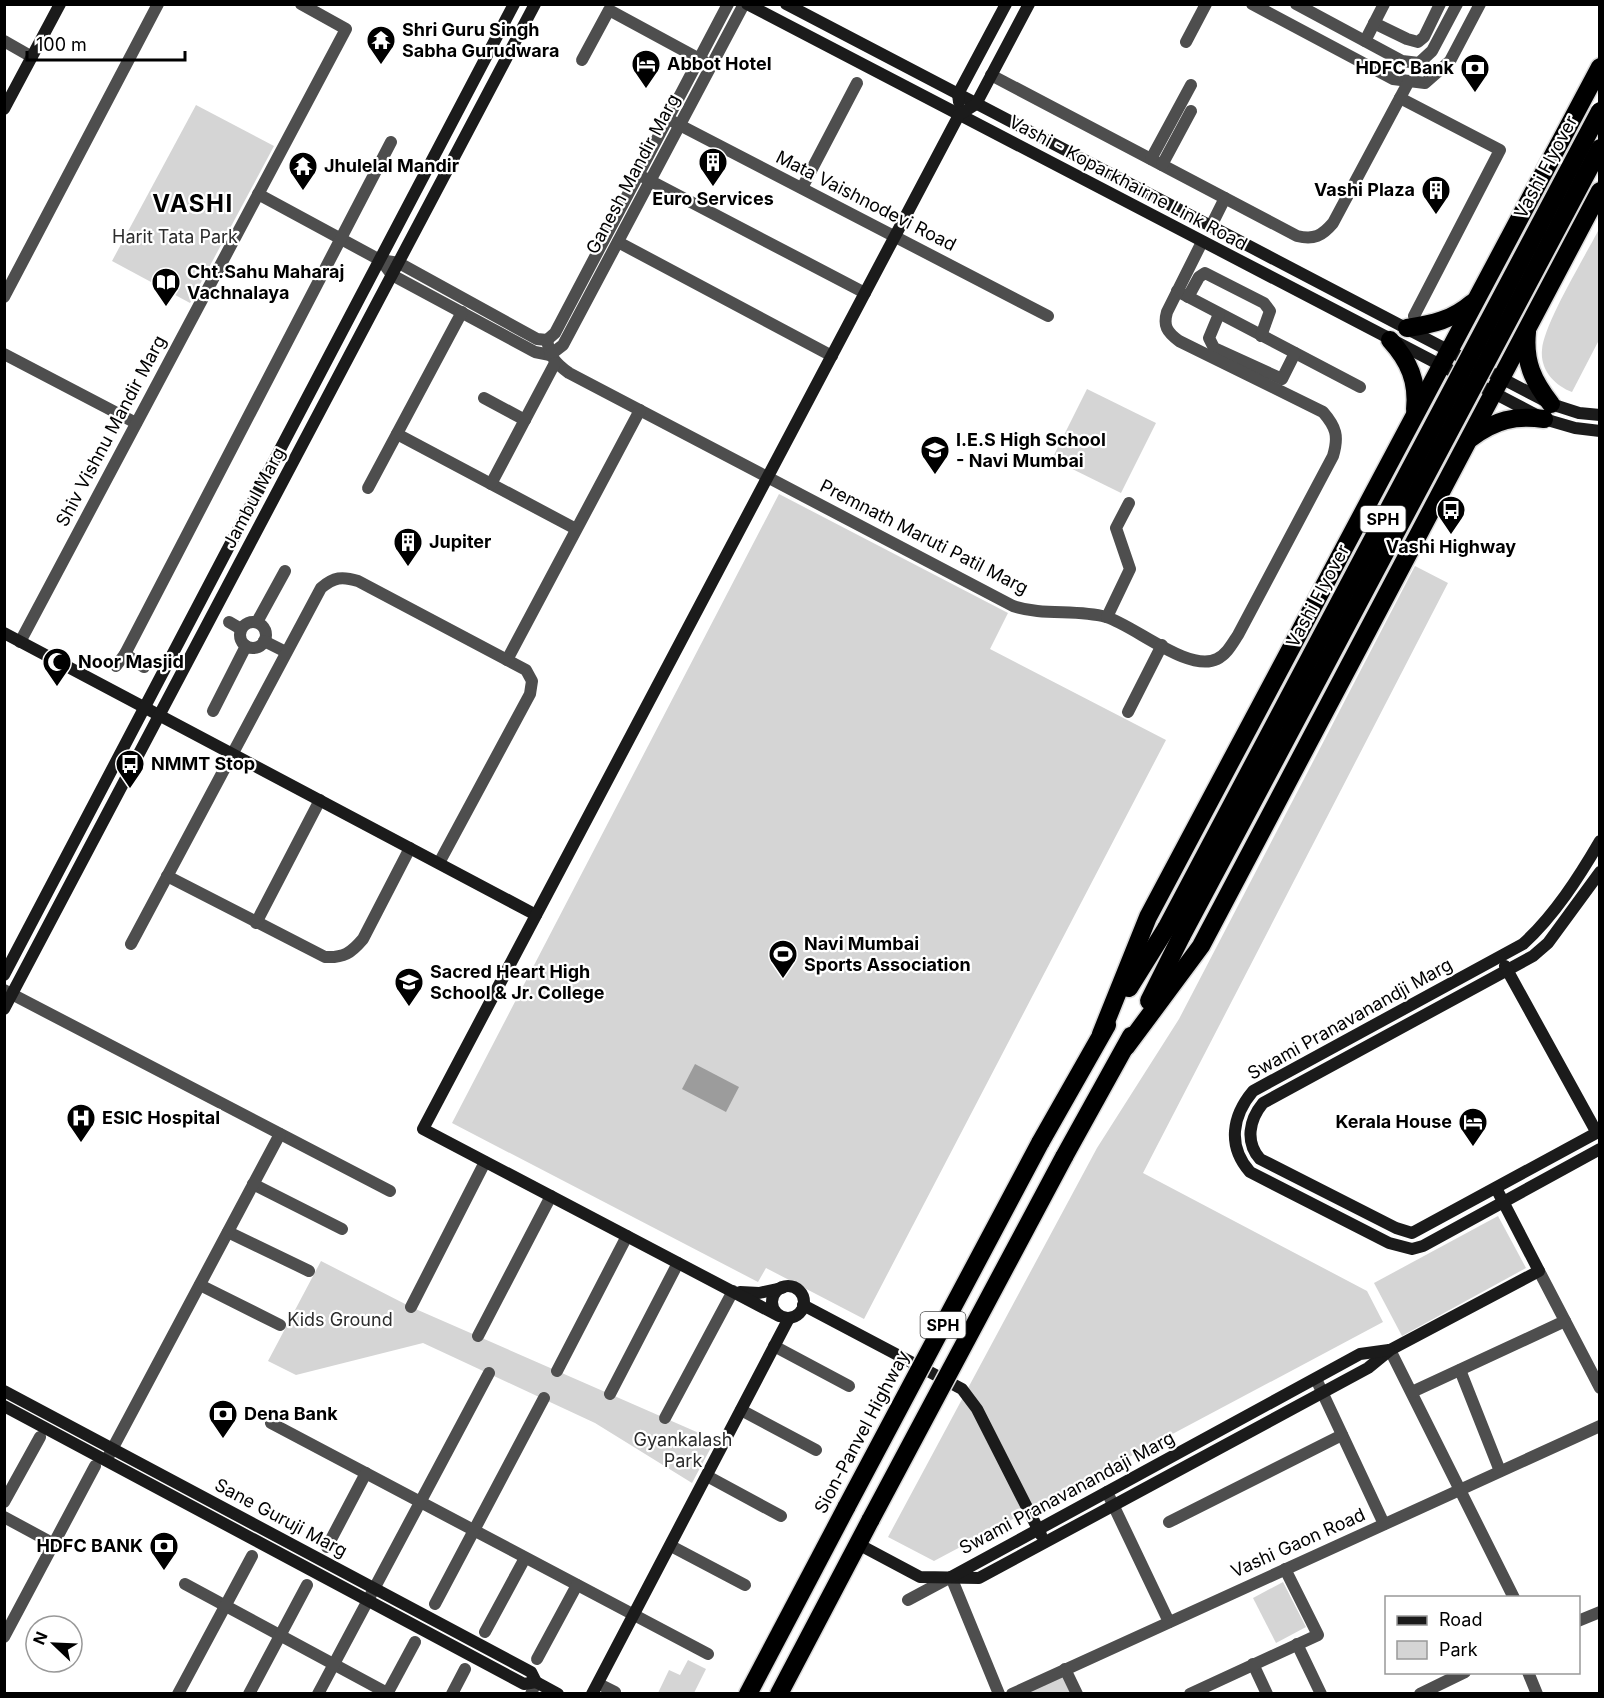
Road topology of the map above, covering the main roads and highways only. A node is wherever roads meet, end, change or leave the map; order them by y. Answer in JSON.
{"nodes":[{"id":1,"x":1599,"y":67,"type":"edge"},
{"id":2,"x":1599,"y":111,"type":"edge"},
{"id":3,"x":1599,"y":148,"type":"edge"},
{"id":4,"x":1599,"y":191,"type":"edge"},
{"id":5,"x":1476,"y":300,"type":"junction"},
{"id":6,"x":1410,"y":322,"type":"road end"},
{"id":7,"x":1527,"y":327,"type":"junction"},
{"id":8,"x":1390,"y":340,"type":"road end"},
{"id":9,"x":1415,"y":415,"type":"junction"},
{"id":10,"x":1467,"y":442,"type":"junction"},
{"id":11,"x":1174,"y":931,"type":"junction"},
{"id":12,"x":1101,"y":1034,"type":"junction"},
{"id":13,"x":1126,"y":1047,"type":"junction"},
{"id":14,"x":748,"y":1694,"type":"edge"},
{"id":15,"x":779,"y":1694,"type":"edge"}],
"edges":[{"from":1,"to":5,"type":"highway"},
{"from":2,"to":11,"type":"highway","name":"Vashi Flyover","number":"SPH","bridge":true},
{"from":3,"to":11,"type":"highway","name":"Vashi Flyover","number":"SPH","bridge":true},
{"from":4,"to":7,"type":"highway"},
{"from":5,"to":6,"type":"highway"},
{"from":5,"to":9,"type":"highway"},
{"from":7,"to":10,"type":"highway"},
{"from":7,"to":10,"type":"highway"},
{"from":8,"to":9,"type":"highway"},
{"from":9,"to":12,"type":"highway"},
{"from":10,"to":13,"type":"highway"},
{"from":11,"to":12,"type":"highway","name":"Vashi Flyover","number":"SPH"},
{"from":11,"to":13,"type":"highway","name":"Vashi Flyover","number":"SPH"},
{"from":12,"to":14,"type":"highway","name":"Sion-Panvel Highway","number":"SPH","bridge":true},
{"from":13,"to":15,"type":"highway","number":"SPH","bridge":true}]}
